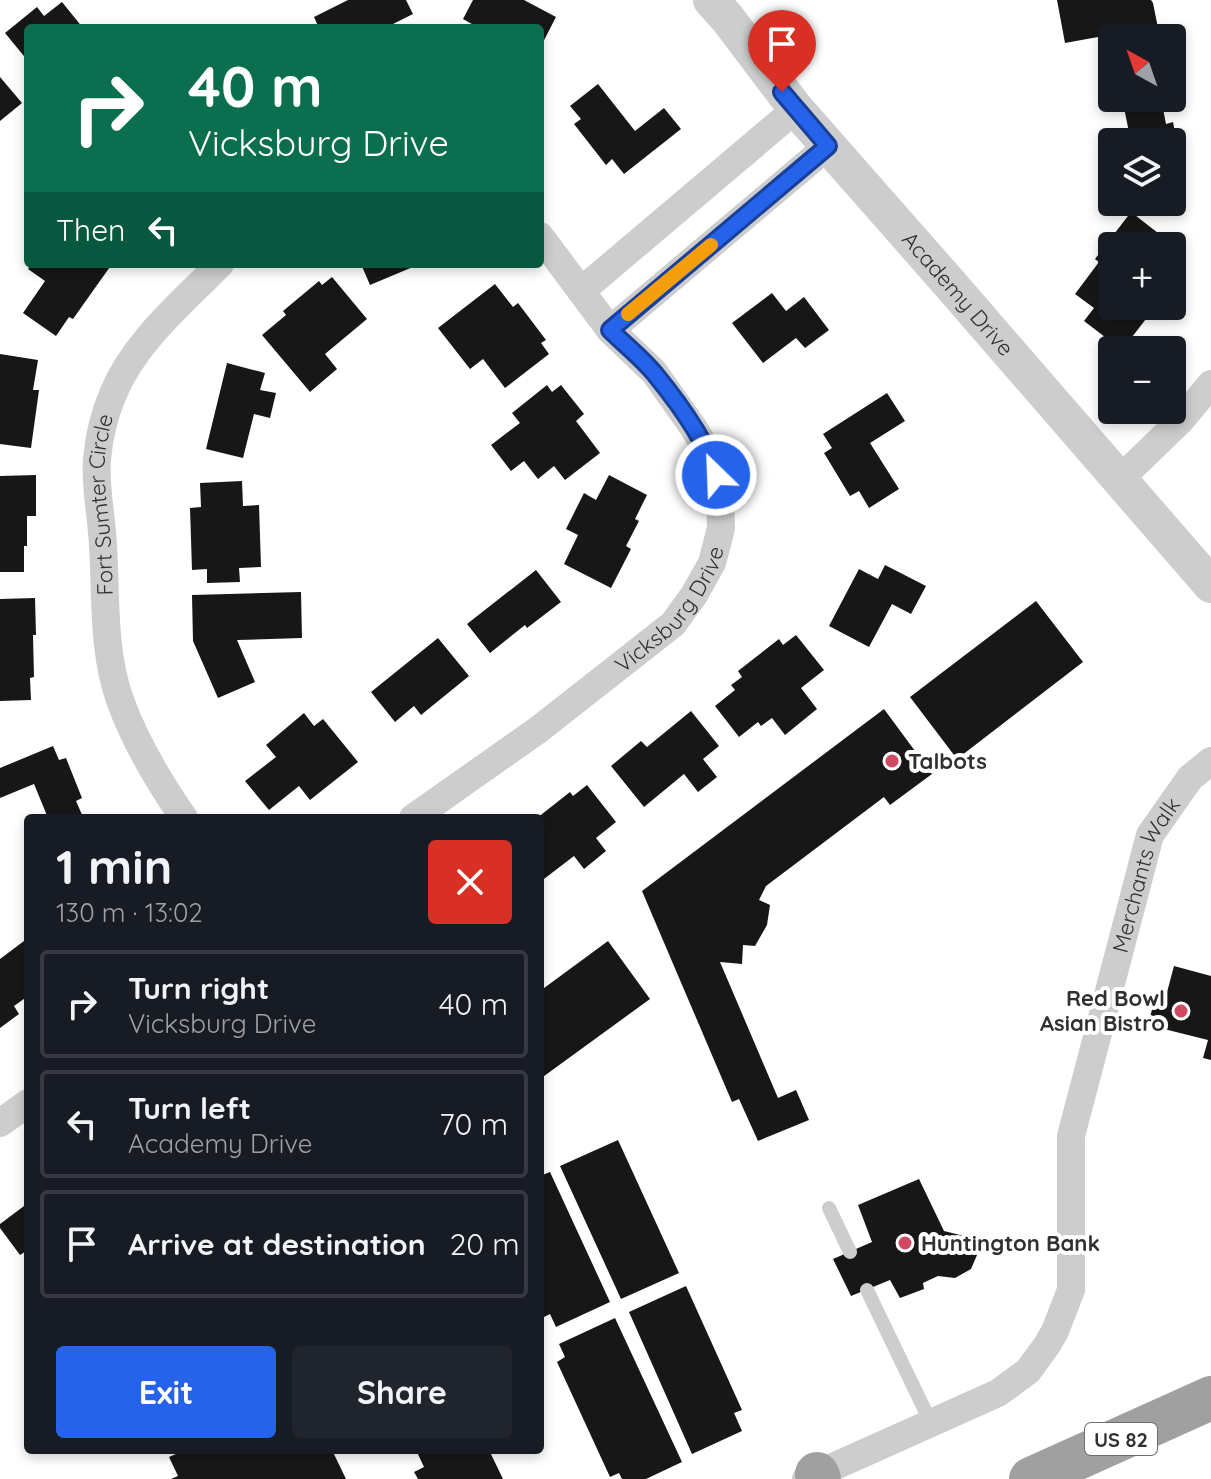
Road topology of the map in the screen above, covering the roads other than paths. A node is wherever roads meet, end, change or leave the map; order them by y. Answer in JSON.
{"nodes":[{"id":1,"x":711,"y":0,"type":"edge"},
{"id":2,"x":796,"y":109,"type":"junction"},
{"id":3,"x":828,"y":146,"type":"junction"},
{"id":4,"x":544,"y":241,"type":"edge"},
{"id":5,"x":216,"y":268,"type":"edge"},
{"id":6,"x":581,"y":291,"type":"junction"},
{"id":7,"x":610,"y":330,"type":"junction"},
{"id":8,"x":1211,"y":384,"type":"edge"},
{"id":9,"x":1120,"y":479,"type":"junction"},
{"id":10,"x":1211,"y":585,"type":"edge"},
{"id":11,"x":1211,"y":761,"type":"edge"},
{"id":12,"x":181,"y":814,"type":"edge"},
{"id":13,"x":419,"y":814,"type":"edge"},
{"id":14,"x":24,"y":1106,"type":"edge"},
{"id":15,"x":0,"y":1123,"type":"edge"},
{"id":16,"x":829,"y":1208,"type":"dead end"},
{"id":17,"x":850,"y":1252,"type":"dead end"},
{"id":18,"x":867,"y":1290,"type":"dead end"},
{"id":19,"x":1211,"y":1398,"type":"edge"},
{"id":20,"x":931,"y":1423,"type":"junction"},
{"id":21,"x":814,"y":1477,"type":"edge"},
{"id":22,"x":1031,"y":1479,"type":"edge"}],
"edges":[{"from":1,"to":2,"type":"street","name":"Academy Drive"},
{"from":2,"to":3,"type":"street","name":"Academy Drive"},
{"from":2,"to":6,"type":"street"},
{"from":3,"to":7,"type":"street"},
{"from":3,"to":9,"type":"street","name":"Academy Drive"},
{"from":4,"to":6,"type":"street"},
{"from":5,"to":12,"type":"street","name":"Fort Sumter Circle"},
{"from":6,"to":7,"type":"street","name":"Vicksburg Drive"},
{"from":7,"to":13,"type":"street","name":"Vicksburg Drive"},
{"from":8,"to":9,"type":"street"},
{"from":9,"to":10,"type":"street","name":"Academy Drive"},
{"from":11,"to":20,"type":"street","name":"Merchants Walk"},
{"from":14,"to":15,"type":"street"},
{"from":16,"to":17,"type":"lane"},
{"from":18,"to":20,"type":"lane"},
{"from":19,"to":22,"type":"highway","number":"US 82"},
{"from":20,"to":21,"type":"street","name":"Merchants Walk"}]}
